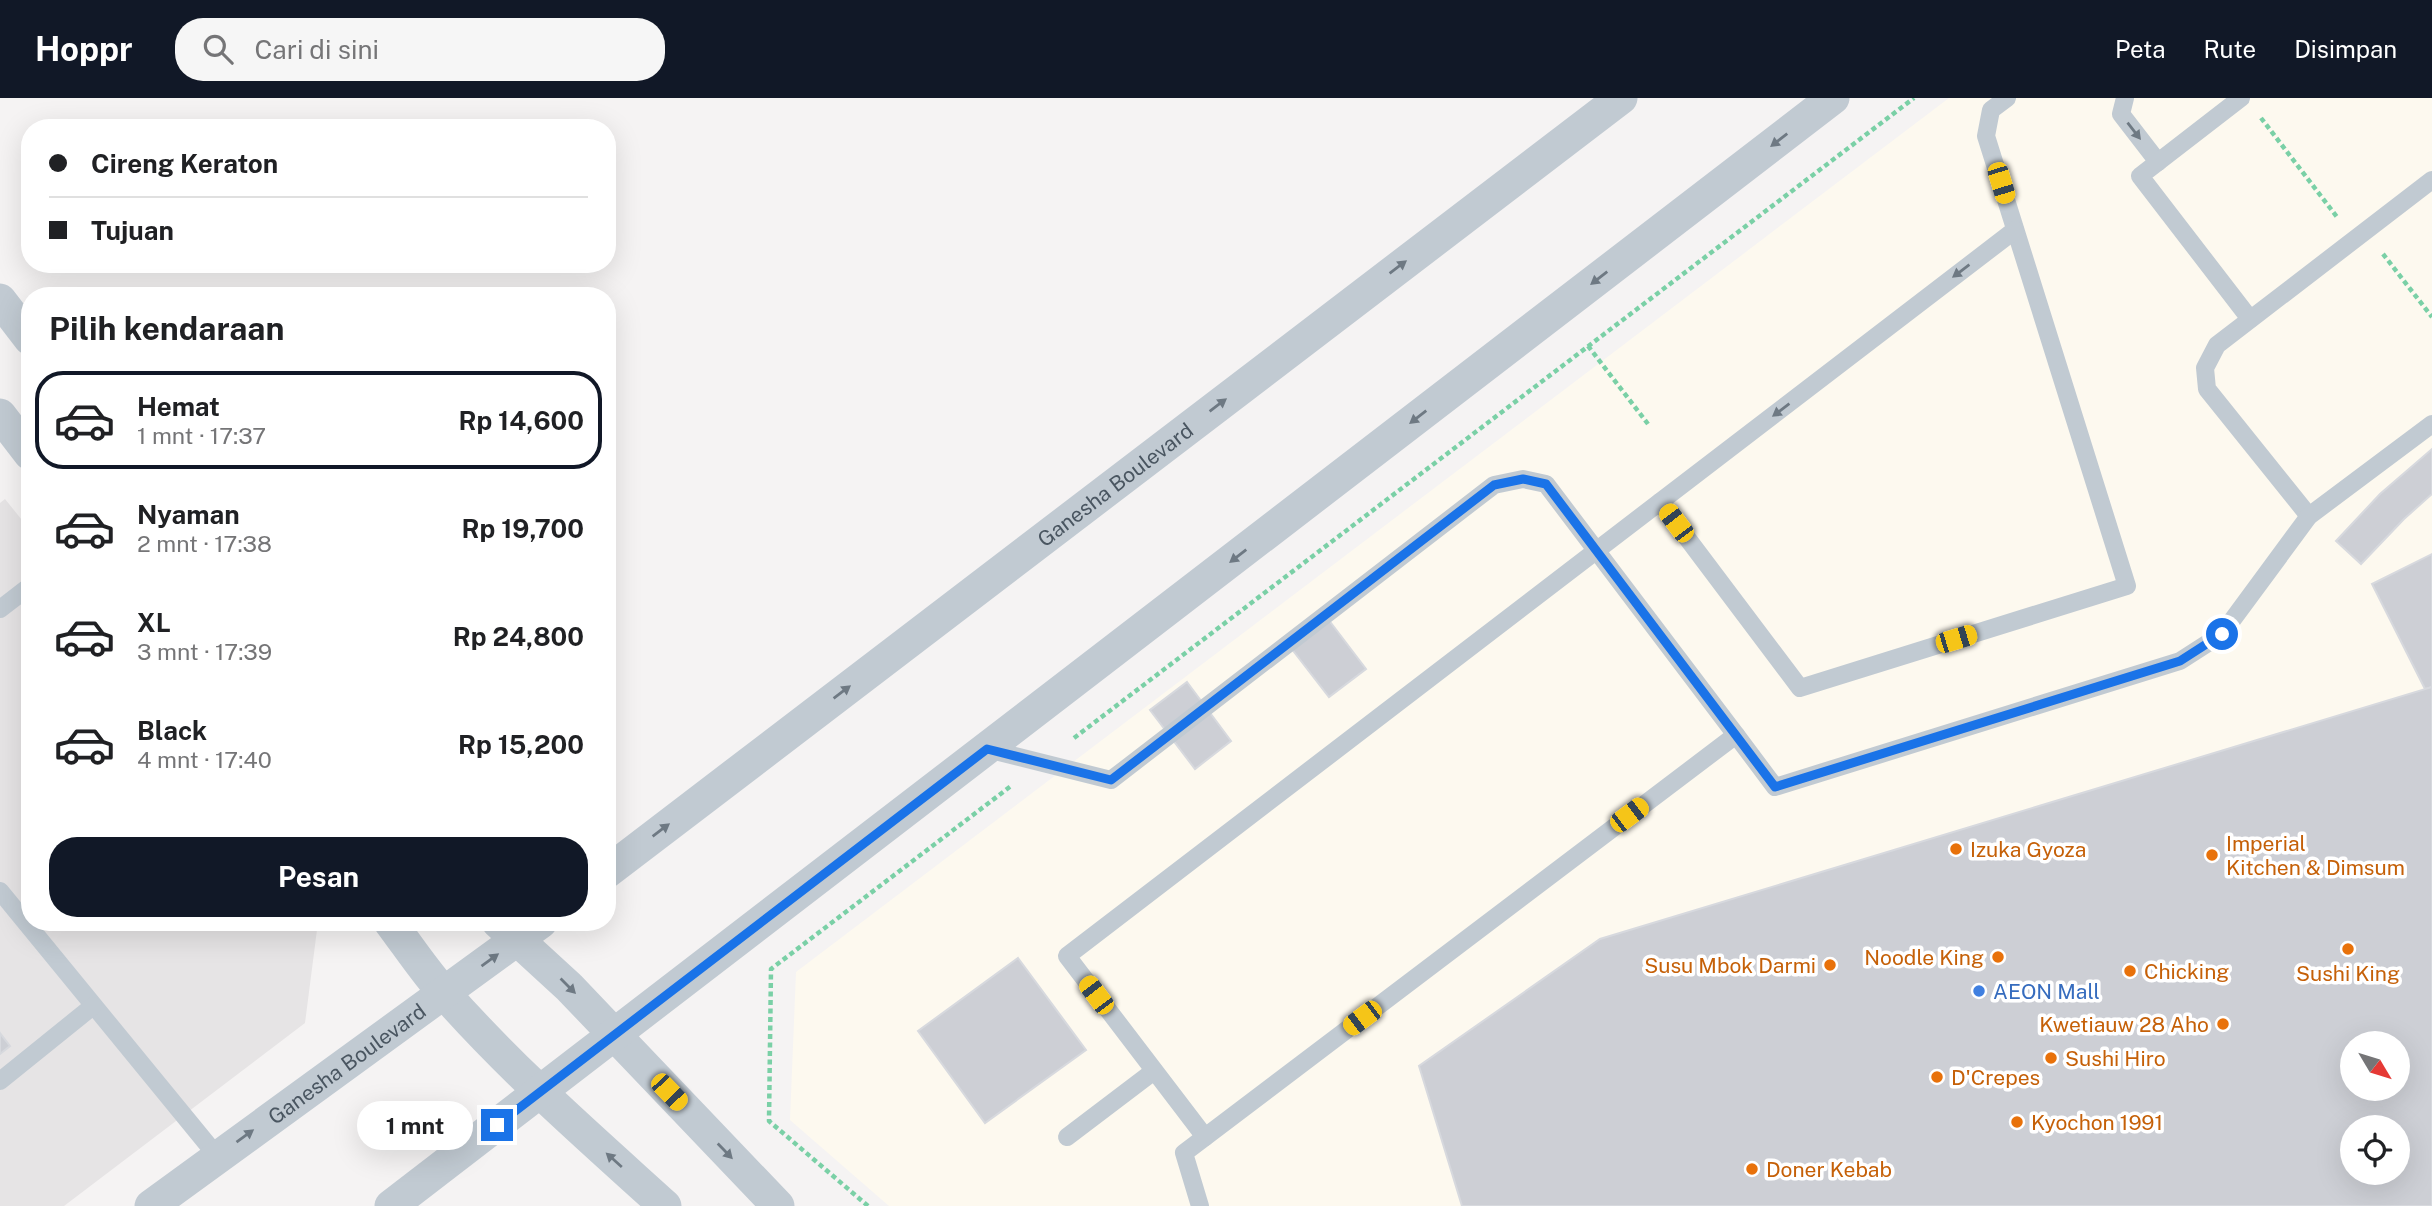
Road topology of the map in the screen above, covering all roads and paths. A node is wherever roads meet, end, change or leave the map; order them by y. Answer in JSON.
{"nodes":[{"id":1,"x":1621,"y":98,"type":"edge"},
{"id":2,"x":1833,"y":98,"type":"edge"},
{"id":3,"x":1914,"y":98,"type":"edge"},
{"id":4,"x":2007,"y":98,"type":"edge"},
{"id":5,"x":2124,"y":98,"type":"edge"},
{"id":6,"x":2247,"y":103,"type":"edge"},
{"id":7,"x":2158,"y":162,"type":"junction"},
{"id":8,"x":2432,"y":180,"type":"edge"},
{"id":9,"x":2015,"y":230,"type":"junction"},
{"id":10,"x":2360,"y":235,"type":"junction"},
{"id":11,"x":0,"y":300,"type":"edge"},
{"id":12,"x":2432,"y":317,"type":"edge"},
{"id":13,"x":2250,"y":319,"type":"junction"},
{"id":14,"x":21,"y":327,"type":"edge"},
{"id":15,"x":1588,"y":346,"type":"junction"},
{"id":16,"x":0,"y":415,"type":"edge"},
{"id":17,"x":1648,"y":424,"type":"dead end"},
{"id":18,"x":2432,"y":424,"type":"edge"},
{"id":19,"x":21,"y":442,"type":"edge"},
{"id":20,"x":1660,"y":502,"type":"junction"},
{"id":21,"x":2309,"y":516,"type":"junction"},
{"id":22,"x":1597,"y":551,"type":"junction"},
{"id":23,"x":21,"y":593,"type":"edge"},
{"id":24,"x":0,"y":608,"type":"edge"},
{"id":25,"x":1736,"y":735,"type":"junction"},
{"id":26,"x":987,"y":749,"type":"junction"},
{"id":27,"x":1042,"y":762,"type":"junction"},
{"id":28,"x":616,"y":865,"type":"edge"},
{"id":29,"x":0,"y":891,"type":"edge"},
{"id":30,"x":21,"y":917,"type":"edge"},
{"id":31,"x":32,"y":931,"type":"edge"},
{"id":32,"x":397,"y":931,"type":"edge"},
{"id":33,"x":516,"y":931,"type":"edge"},
{"id":34,"x":522,"y":931,"type":"edge"},
{"id":35,"x":444,"y":993,"type":"junction"},
{"id":36,"x":93,"y":1006,"type":"junction"},
{"id":37,"x":615,"y":1035,"type":"junction"},
{"id":38,"x":1154,"y":1071,"type":"junction"},
{"id":39,"x":0,"y":1081,"type":"edge"},
{"id":40,"x":540,"y":1093,"type":"junction"},
{"id":41,"x":1067,"y":1137,"type":"dead end"},
{"id":42,"x":1205,"y":1137,"type":"junction"},
{"id":43,"x":217,"y":1156,"type":"junction"},
{"id":44,"x":1193,"y":1203,"type":"edge"},
{"id":45,"x":151,"y":1206,"type":"edge"},
{"id":46,"x":391,"y":1206,"type":"edge"},
{"id":47,"x":665,"y":1206,"type":"edge"},
{"id":48,"x":778,"y":1206,"type":"edge"},
{"id":49,"x":868,"y":1206,"type":"edge"}],
"edges":[{"from":28,"to":1,"type":"street","name":"Ganesha Boulevard","one_way":true},
{"from":2,"to":26,"type":"street","one_way":true},
{"from":3,"to":15,"type":"path"},
{"from":4,"to":9,"type":"lane"},
{"from":5,"to":7,"type":"lane","one_way":true},
{"from":6,"to":7,"type":"lane"},
{"from":6,"to":10,"type":"path"},
{"from":7,"to":13,"type":"lane"},
{"from":8,"to":10,"type":"lane"},
{"from":9,"to":20,"type":"lane","one_way":true},
{"from":9,"to":20,"type":"lane"},
{"from":10,"to":12,"type":"path"},
{"from":10,"to":13,"type":"lane"},
{"from":11,"to":14,"type":"street"},
{"from":13,"to":21,"type":"lane"},
{"from":15,"to":17,"type":"path"},
{"from":15,"to":27,"type":"path"},
{"from":16,"to":19,"type":"street"},
{"from":18,"to":21,"type":"lane"},
{"from":20,"to":22,"type":"lane"},
{"from":21,"to":25,"type":"lane"},
{"from":22,"to":25,"type":"lane"},
{"from":22,"to":27,"type":"lane"},
{"from":22,"to":38,"type":"lane"},
{"from":23,"to":24,"type":"lane"},
{"from":25,"to":42,"type":"lane"},
{"from":26,"to":27,"type":"lane"},
{"from":26,"to":37,"type":"street"},
{"from":27,"to":49,"type":"path"},
{"from":29,"to":30,"type":"lane"},
{"from":31,"to":36,"type":"lane"},
{"from":32,"to":35,"type":"street"},
{"from":35,"to":33,"type":"street","name":"Ganesha Boulevard","one_way":true},
{"from":34,"to":37,"type":"street","one_way":true},
{"from":35,"to":40,"type":"street"},
{"from":43,"to":35,"type":"street","name":"Ganesha Boulevard","one_way":true},
{"from":36,"to":39,"type":"lane"},
{"from":36,"to":43,"type":"lane"},
{"from":37,"to":40,"type":"street"},
{"from":37,"to":48,"type":"street","one_way":true},
{"from":38,"to":41,"type":"lane"},
{"from":38,"to":42,"type":"lane"},
{"from":40,"to":46,"type":"street"},
{"from":47,"to":40,"type":"street","one_way":true},
{"from":42,"to":44,"type":"lane"},
{"from":43,"to":45,"type":"street","name":"Ganesha Boulevard"}]}
